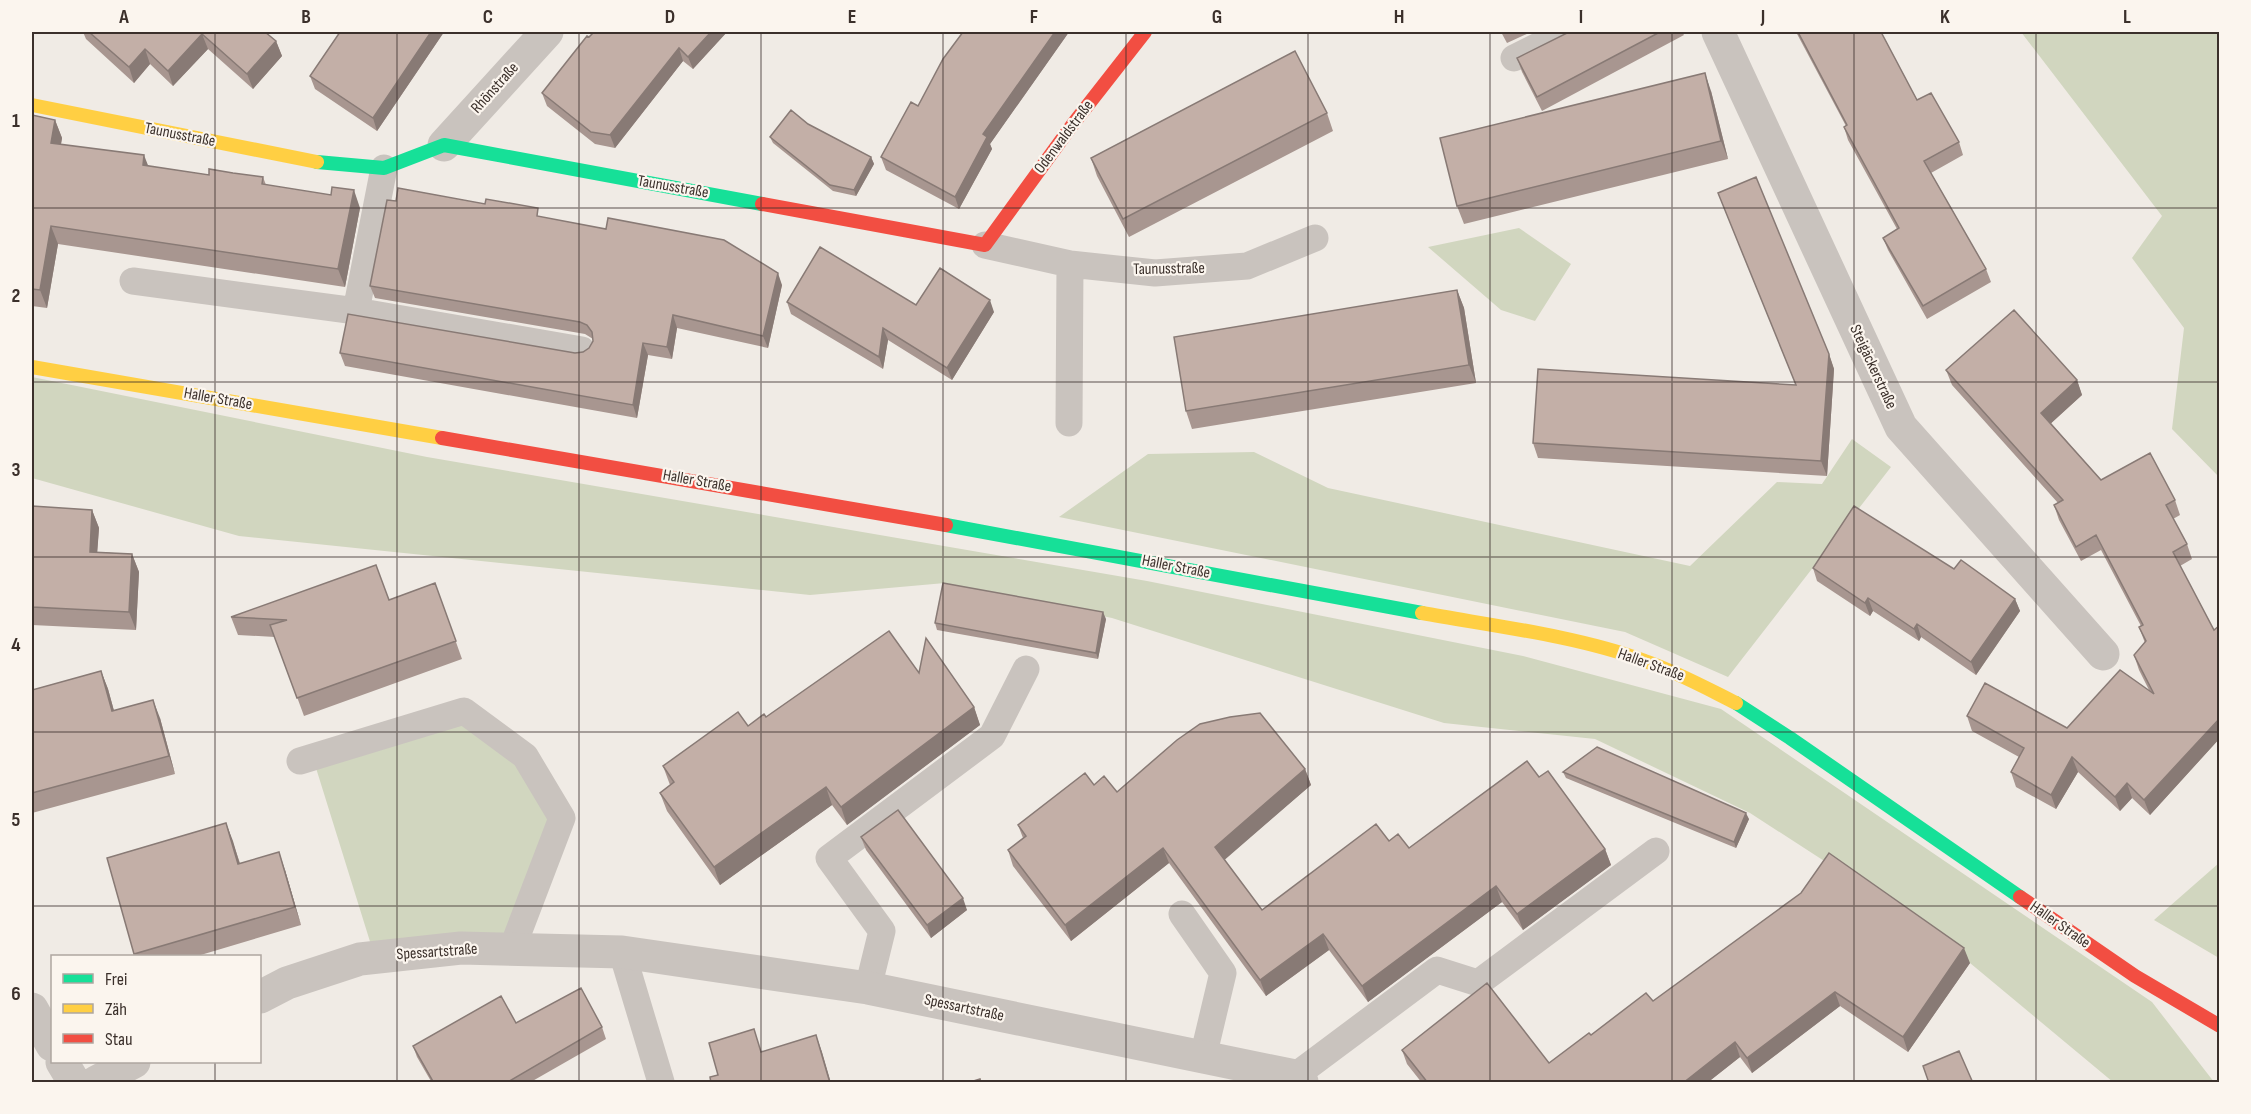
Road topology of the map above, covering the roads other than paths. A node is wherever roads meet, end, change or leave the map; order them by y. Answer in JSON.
{"nodes":[{"id":1,"x":547,"y":32,"type":"edge"},
{"id":2,"x":1145,"y":32,"type":"edge"},
{"id":3,"x":1566,"y":32,"type":"edge"},
{"id":4,"x":1718,"y":32,"type":"edge"},
{"id":5,"x":1514,"y":58,"type":"dead end"},
{"id":6,"x":32,"y":105,"type":"edge"},
{"id":7,"x":444,"y":145,"type":"junction"},
{"id":8,"x":384,"y":168,"type":"junction"},
{"id":9,"x":1316,"y":238,"type":"dead end"},
{"id":10,"x":985,"y":245,"type":"junction"},
{"id":11,"x":1070,"y":264,"type":"junction"},
{"id":12,"x":133,"y":281,"type":"dead end"},
{"id":13,"x":356,"y":311,"type":"junction"},
{"id":14,"x":582,"y":350,"type":"edge"},
{"id":15,"x":32,"y":367,"type":"edge"},
{"id":16,"x":1069,"y":423,"type":"dead end"},
{"id":17,"x":2103,"y":654,"type":"dead end"},
{"id":18,"x":1026,"y":669,"type":"dead end"},
{"id":19,"x":300,"y":761,"type":"dead end"},
{"id":20,"x":1656,"y":851,"type":"dead end"},
{"id":21,"x":1182,"y":914,"type":"dead end"},
{"id":22,"x":512,"y":949,"type":"junction"},
{"id":23,"x":622,"y":952,"type":"junction"},
{"id":24,"x":868,"y":988,"type":"junction"},
{"id":25,"x":261,"y":996,"type":"edge"},
{"id":26,"x":32,"y":1009,"type":"edge"},
{"id":27,"x":2220,"y":1026,"type":"edge"},
{"id":28,"x":51,"y":1043,"type":"edge"},
{"id":29,"x":1203,"y":1057,"type":"junction"},
{"id":30,"x":63,"y":1063,"type":"edge"},
{"id":31,"x":132,"y":1063,"type":"edge"},
{"id":32,"x":1298,"y":1079,"type":"edge"},
{"id":33,"x":74,"y":1083,"type":"edge"},
{"id":34,"x":96,"y":1083,"type":"edge"},
{"id":35,"x":661,"y":1083,"type":"edge"}],
"edges":[{"from":1,"to":7,"type":"street","name":"Rhönstraße"},
{"from":2,"to":10,"type":"main road","name":"Odenwaldstraße"},
{"from":3,"to":5,"type":"lane"},
{"from":4,"to":17,"type":"street","name":"Steigäckerstraße"},
{"from":6,"to":8,"type":"main road","name":"Taunusstraße"},
{"from":7,"to":8,"type":"main road","name":"Taunusstraße"},
{"from":7,"to":10,"type":"main road","name":"Taunusstraße"},
{"from":8,"to":13,"type":"lane"},
{"from":9,"to":11,"type":"lane","name":"Taunusstraße"},
{"from":10,"to":11,"type":"lane","name":"Taunusstraße"},
{"from":11,"to":16,"type":"lane"},
{"from":12,"to":13,"type":"lane"},
{"from":13,"to":14,"type":"lane"},
{"from":15,"to":27,"type":"main road","name":"Haller Straße"},
{"from":18,"to":24,"type":"lane"},
{"from":19,"to":22,"type":"lane"},
{"from":20,"to":32,"type":"lane"},
{"from":21,"to":29,"type":"lane"},
{"from":22,"to":23,"type":"street","name":"Spessartstraße"},
{"from":22,"to":25,"type":"street","name":"Spessartstraße"},
{"from":23,"to":24,"type":"street","name":"Spessartstraße"},
{"from":23,"to":35,"type":"lane"},
{"from":24,"to":29,"type":"street","name":"Spessartstraße"},
{"from":26,"to":28,"type":"street"},
{"from":29,"to":32,"type":"street","name":"Spessartstraße"},
{"from":30,"to":33,"type":"street"},
{"from":31,"to":34,"type":"street"}]}
